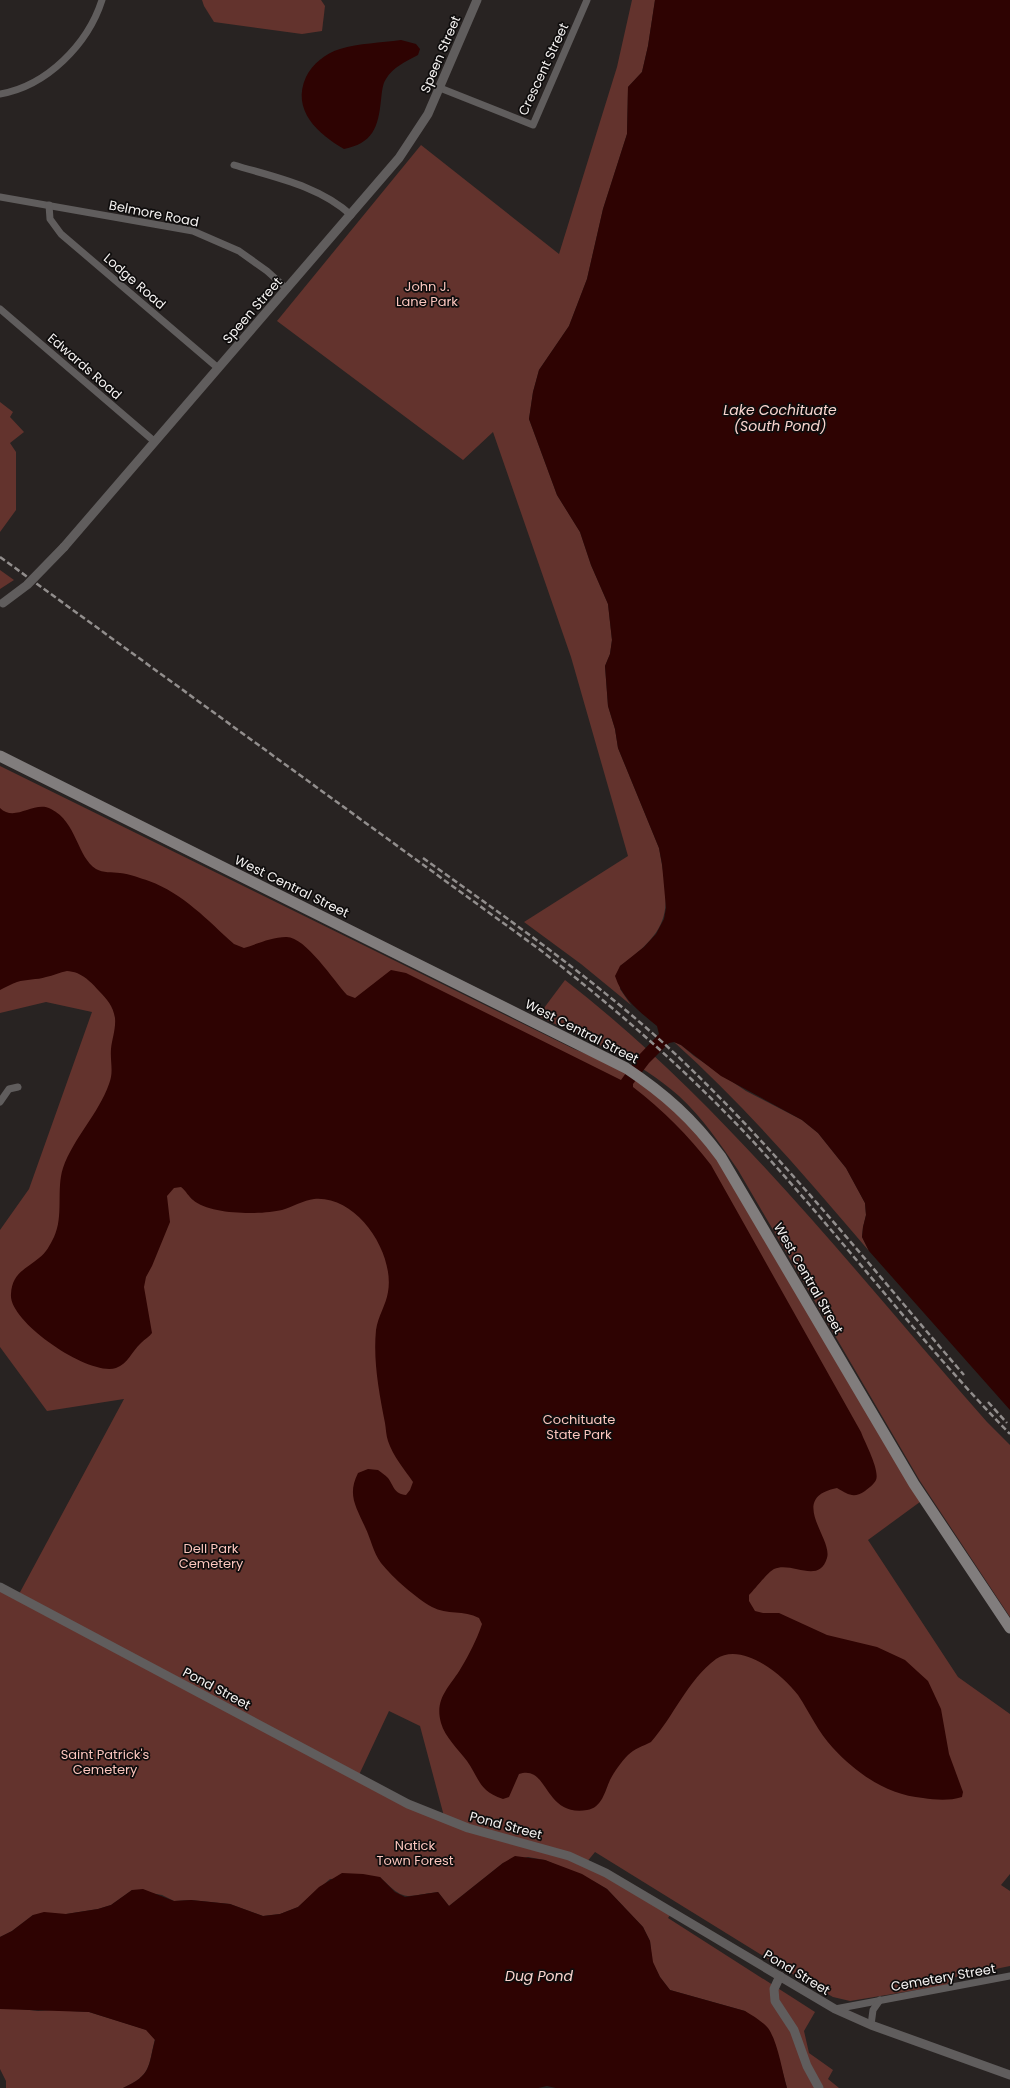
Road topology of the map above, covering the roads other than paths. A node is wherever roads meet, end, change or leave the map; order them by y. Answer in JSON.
{"nodes":[{"id":1,"x":102,"y":0,"type":"edge"},
{"id":2,"x":478,"y":0,"type":"edge"},
{"id":3,"x":587,"y":0,"type":"edge"},
{"id":4,"x":440,"y":88,"type":"junction"},
{"id":5,"x":0,"y":94,"type":"edge"},
{"id":6,"x":234,"y":165,"type":"dead end"},
{"id":7,"x":0,"y":197,"type":"edge"},
{"id":8,"x":48,"y":205,"type":"junction"},
{"id":9,"x":351,"y":215,"type":"junction"},
{"id":10,"x":287,"y":289,"type":"junction"},
{"id":11,"x":0,"y":309,"type":"edge"},
{"id":12,"x":218,"y":368,"type":"junction"},
{"id":13,"x":154,"y":442,"type":"junction"},
{"id":14,"x":2,"y":604,"type":"edge"},
{"id":15,"x":0,"y":756,"type":"edge"},
{"id":16,"x":18,"y":1087,"type":"dead end"},
{"id":17,"x":0,"y":1102,"type":"edge"},
{"id":18,"x":0,"y":1587,"type":"edge"},
{"id":19,"x":1010,"y":1628,"type":"edge"},
{"id":20,"x":780,"y":1976,"type":"junction"},
{"id":21,"x":1010,"y":1976,"type":"edge"},
{"id":22,"x":880,"y":2000,"type":"junction"},
{"id":23,"x":835,"y":2010,"type":"junction"},
{"id":24,"x":871,"y":2025,"type":"junction"},
{"id":25,"x":1010,"y":2075,"type":"edge"},
{"id":26,"x":819,"y":2088,"type":"edge"}],
"edges":[{"from":1,"to":5,"type":"street"},
{"from":2,"to":4,"type":"street","name":"Speen Street"},
{"from":3,"to":4,"type":"street","name":"Crescent Street"},
{"from":4,"to":9,"type":"street","name":"Speen Street"},
{"from":6,"to":9,"type":"street"},
{"from":7,"to":8,"type":"street","name":"Belmore Road"},
{"from":8,"to":10,"type":"street","name":"Belmore Road"},
{"from":8,"to":12,"type":"street","name":"Lodge Road"},
{"from":9,"to":10,"type":"street","name":"Speen Street"},
{"from":10,"to":12,"type":"street","name":"Speen Street"},
{"from":11,"to":13,"type":"street","name":"Edwards Road"},
{"from":12,"to":13,"type":"street","name":"Speen Street"},
{"from":13,"to":14,"type":"street","name":"Speen Street","bridge":true},
{"from":15,"to":19,"type":"main road","name":"West Central Street"},
{"from":16,"to":17,"type":"street"},
{"from":18,"to":20,"type":"street","name":"Pond Street"},
{"from":20,"to":23,"type":"street","name":"Pond Street"},
{"from":20,"to":26,"type":"street"},
{"from":21,"to":22,"type":"street","name":"Cemetery Street"},
{"from":22,"to":23,"type":"street","name":"Cemetery Street"},
{"from":22,"to":24,"type":"street","name":"Cemetery Street"},
{"from":23,"to":24,"type":"street","name":"Pond Street"},
{"from":24,"to":25,"type":"street","name":"Pond Street"}]}
